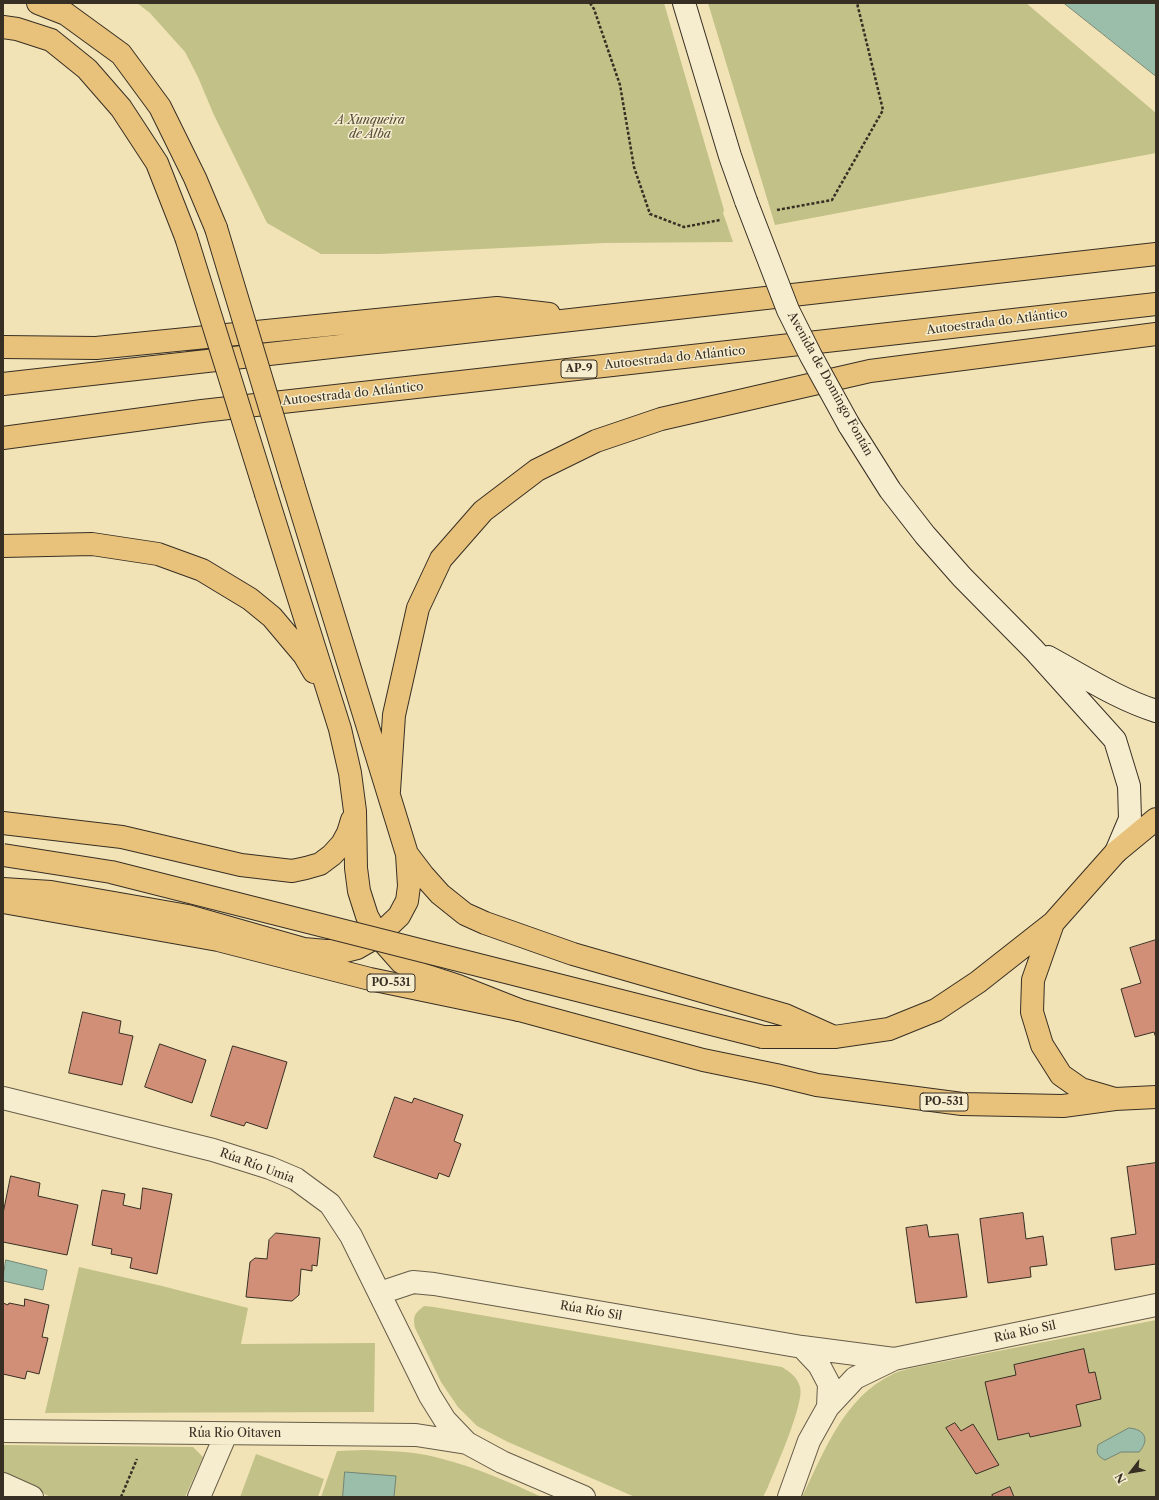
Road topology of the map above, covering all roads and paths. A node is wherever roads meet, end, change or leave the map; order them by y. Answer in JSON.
{"nodes":[{"id":1,"x":38,"y":3,"type":"edge"},
{"id":2,"x":590,"y":3,"type":"edge"},
{"id":3,"x":684,"y":3,"type":"edge"},
{"id":4,"x":857,"y":3,"type":"edge"},
{"id":5,"x":3,"y":27,"type":"edge"},
{"id":6,"x":771,"y":211,"type":"dead end"},
{"id":7,"x":720,"y":220,"type":"dead end"},
{"id":8,"x":1156,"y":254,"type":"edge"},
{"id":9,"x":1156,"y":304,"type":"edge"},
{"id":10,"x":584,"y":319,"type":"junction"},
{"id":11,"x":1156,"y":334,"type":"edge"},
{"id":12,"x":3,"y":347,"type":"edge"},
{"id":13,"x":3,"y":384,"type":"edge"},
{"id":14,"x":3,"y":438,"type":"edge"},
{"id":15,"x":3,"y":546,"type":"edge"},
{"id":16,"x":1034,"y":650,"type":"junction"},
{"id":17,"x":332,"y":705,"type":"junction"},
{"id":18,"x":1156,"y":711,"type":"edge"},
{"id":19,"x":389,"y":791,"type":"junction"},
{"id":20,"x":355,"y":811,"type":"junction"},
{"id":21,"x":1156,"y":819,"type":"edge"},
{"id":22,"x":3,"y":823,"type":"edge"},
{"id":23,"x":1116,"y":852,"type":"junction"},
{"id":24,"x":407,"y":854,"type":"junction"},
{"id":25,"x":3,"y":855,"type":"edge"},
{"id":26,"x":3,"y":889,"type":"edge"},
{"id":27,"x":3,"y":902,"type":"edge"},
{"id":28,"x":1053,"y":923,"type":"junction"},
{"id":29,"x":378,"y":936,"type":"junction"},
{"id":30,"x":519,"y":1010,"type":"junction"},
{"id":31,"x":834,"y":1037,"type":"junction"},
{"id":32,"x":1156,"y":1097,"type":"edge"},
{"id":33,"x":3,"y":1098,"type":"edge"},
{"id":34,"x":1114,"y":1099,"type":"junction"},
{"id":35,"x":380,"y":1292,"type":"junction"},
{"id":36,"x":1156,"y":1305,"type":"edge"},
{"id":37,"x":802,"y":1347,"type":"junction"},
{"id":38,"x":894,"y":1359,"type":"junction"},
{"id":39,"x":828,"y":1407,"type":"junction"},
{"id":40,"x":3,"y":1431,"type":"edge"},
{"id":41,"x":148,"y":1433,"type":"junction"},
{"id":42,"x":226,"y":1434,"type":"junction"},
{"id":43,"x":466,"y":1444,"type":"junction"},
{"id":44,"x":3,"y":1484,"type":"edge"},
{"id":45,"x":32,"y":1497,"type":"edge"},
{"id":46,"x":121,"y":1497,"type":"edge"},
{"id":47,"x":199,"y":1497,"type":"edge"},
{"id":48,"x":584,"y":1497,"type":"edge"},
{"id":49,"x":789,"y":1497,"type":"edge"}],
"edges":[{"from":1,"to":19,"type":"main road","bridge":true},
{"from":2,"to":7,"type":"path"},
{"from":3,"to":16,"type":"street","name":"Avenida de Domingo Fontán","bridge":true},
{"from":4,"to":6,"type":"path"},
{"from":5,"to":17,"type":"main road","bridge":true},
{"from":8,"to":10,"type":"main road"},
{"from":9,"to":14,"type":"main road","name":"Autoestrada do Atlántico","number":"AP-9"},
{"from":10,"to":12,"type":"main road"},
{"from":10,"to":13,"type":"main road"},
{"from":11,"to":19,"type":"main road"},
{"from":15,"to":17,"type":"main road"},
{"from":16,"to":18,"type":"street"},
{"from":16,"to":23,"type":"street"},
{"from":17,"to":20,"type":"main road"},
{"from":19,"to":24,"type":"main road"},
{"from":20,"to":22,"type":"main road"},
{"from":20,"to":29,"type":"main road"},
{"from":21,"to":23,"type":"main road"},
{"from":23,"to":28,"type":"main road"},
{"from":24,"to":29,"type":"main road"},
{"from":24,"to":31,"type":"main road"},
{"from":25,"to":31,"type":"main road","bridge":true},
{"from":26,"to":29,"type":"main road"},
{"from":27,"to":30,"type":"main road","number":"PO-531"},
{"from":28,"to":31,"type":"main road"},
{"from":28,"to":34,"type":"main road"},
{"from":29,"to":30,"type":"main road"},
{"from":30,"to":34,"type":"main road","number":"PO-531"},
{"from":32,"to":34,"type":"main road","number":"PO-531"},
{"from":33,"to":35,"type":"street","name":"Rúa Río Umia"},
{"from":35,"to":37,"type":"street","name":"Rúa Río Sil"},
{"from":35,"to":43,"type":"street","name":"Rúa Río Umia"},
{"from":36,"to":38,"type":"street","name":"Rúa Río Sil"},
{"from":37,"to":38,"type":"street","name":"Rúa Río Sil"},
{"from":37,"to":39,"type":"street","name":"Rúa Río Sil"},
{"from":38,"to":39,"type":"street","name":"Rúa Río Sil"},
{"from":39,"to":49,"type":"street","name":"Rúa Río Sil"},
{"from":40,"to":41,"type":"street","name":"Rúa Río Oitaven"},
{"from":41,"to":42,"type":"street","name":"Rúa Río Oitaven"},
{"from":41,"to":46,"type":"path"},
{"from":42,"to":43,"type":"street","name":"Rúa Río Oitaven"},
{"from":42,"to":47,"type":"street"},
{"from":43,"to":48,"type":"street"},
{"from":44,"to":45,"type":"street"}]}
